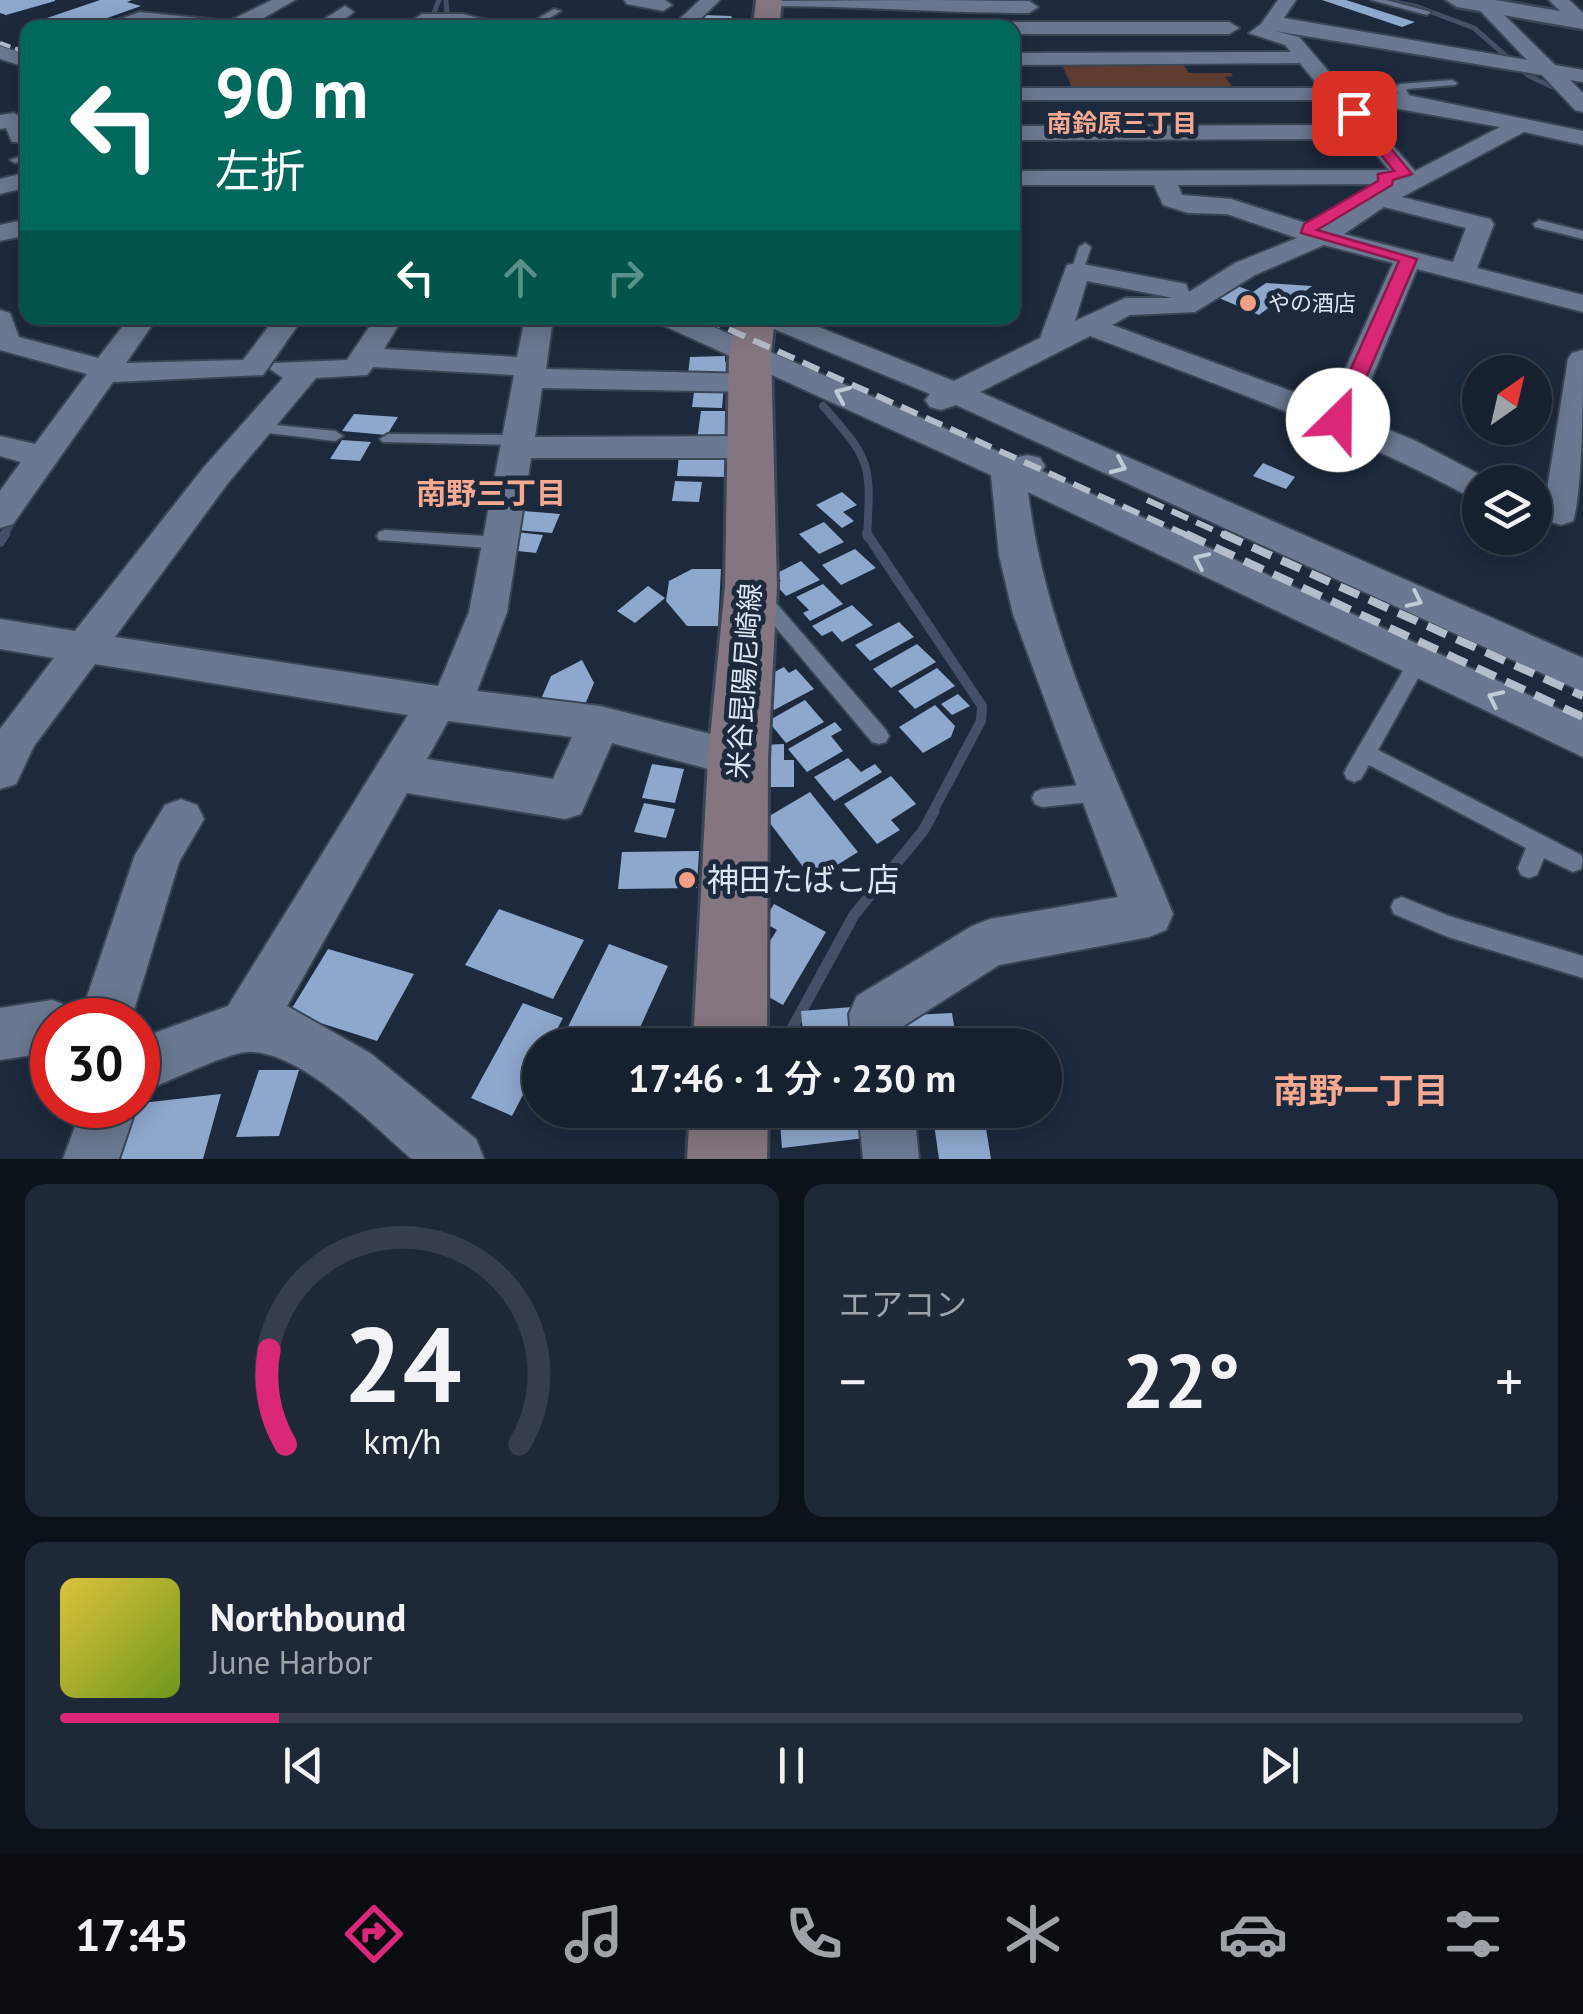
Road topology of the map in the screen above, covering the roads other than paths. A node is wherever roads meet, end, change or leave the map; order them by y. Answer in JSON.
{"nodes":[{"id":1,"x":170,"y":0,"type":"edge"},
{"id":2,"x":632,"y":0,"type":"edge"},
{"id":3,"x":712,"y":0,"type":"edge"},
{"id":4,"x":769,"y":0,"type":"edge"},
{"id":5,"x":840,"y":0,"type":"edge"},
{"id":6,"x":1287,"y":0,"type":"edge"},
{"id":7,"x":1376,"y":0,"type":"edge"},
{"id":8,"x":1457,"y":0,"type":"edge"},
{"id":9,"x":1558,"y":0,"type":"edge"},
{"id":10,"x":277,"y":1,"type":"edge"},
{"id":11,"x":785,"y":1,"type":"edge"},
{"id":12,"x":899,"y":1,"type":"edge"},
{"id":13,"x":1482,"y":2,"type":"edge"},
{"id":14,"x":948,"y":4,"type":"edge"},
{"id":15,"x":979,"y":4,"type":"edge"},
{"id":16,"x":1027,"y":4,"type":"edge"},
{"id":17,"x":663,"y":6,"type":"dead end"},
{"id":18,"x":345,"y":12,"type":"dead end"},
{"id":19,"x":1427,"y":12,"type":"dead end"},
{"id":20,"x":573,"y":14,"type":"dead end"},
{"id":21,"x":1107,"y":14,"type":"dead end"},
{"id":22,"x":140,"y":18,"type":"junction"},
{"id":23,"x":133,"y":20,"type":"edge"},
{"id":24,"x":158,"y":20,"type":"edge"},
{"id":25,"x":245,"y":20,"type":"edge"},
{"id":26,"x":332,"y":20,"type":"edge"},
{"id":27,"x":538,"y":20,"type":"edge"},
{"id":28,"x":688,"y":20,"type":"edge"},
{"id":29,"x":1583,"y":22,"type":"edge"},
{"id":30,"x":1020,"y":28,"type":"edge"},
{"id":31,"x":1038,"y":28,"type":"junction"},
{"id":32,"x":1229,"y":28,"type":"junction"},
{"id":33,"x":1266,"y":28,"type":"junction"},
{"id":34,"x":1306,"y":58,"type":"junction"},
{"id":35,"x":1020,"y":59,"type":"edge"},
{"id":36,"x":1054,"y":59,"type":"junction"},
{"id":37,"x":1549,"y":70,"type":"junction"},
{"id":38,"x":1583,"y":76,"type":"edge"},
{"id":39,"x":1452,"y":83,"type":"dead end"},
{"id":40,"x":1020,"y":94,"type":"edge"},
{"id":41,"x":1068,"y":94,"type":"junction"},
{"id":42,"x":1338,"y":94,"type":"junction"},
{"id":43,"x":1407,"y":101,"type":"junction"},
{"id":44,"x":1583,"y":105,"type":"edge"},
{"id":45,"x":0,"y":122,"type":"edge"},
{"id":46,"x":1521,"y":125,"type":"junction"},
{"id":47,"x":1372,"y":132,"type":"junction"},
{"id":48,"x":1020,"y":133,"type":"edge"},
{"id":49,"x":1086,"y":133,"type":"junction"},
{"id":50,"x":20,"y":136,"type":"edge"},
{"id":51,"x":1583,"y":138,"type":"edge"},
{"id":52,"x":20,"y":168,"type":"edge"},
{"id":53,"x":1106,"y":177,"type":"junction"},
{"id":54,"x":1162,"y":177,"type":"junction"},
{"id":55,"x":1020,"y":178,"type":"edge"},
{"id":56,"x":0,"y":187,"type":"edge"},
{"id":57,"x":1382,"y":188,"type":"junction"},
{"id":58,"x":1539,"y":224,"type":"dead end"},
{"id":59,"x":1316,"y":234,"type":"junction"},
{"id":60,"x":1583,"y":235,"type":"edge"},
{"id":61,"x":1408,"y":259,"type":"junction"},
{"id":62,"x":1462,"y":272,"type":"junction"},
{"id":63,"x":1203,"y":295,"type":"junction"},
{"id":64,"x":1583,"y":304,"type":"edge"},
{"id":65,"x":0,"y":319,"type":"edge"},
{"id":66,"x":138,"y":325,"type":"edge"},
{"id":67,"x":284,"y":325,"type":"edge"},
{"id":68,"x":385,"y":325,"type":"edge"},
{"id":69,"x":539,"y":325,"type":"edge"},
{"id":70,"x":694,"y":325,"type":"edge"},
{"id":71,"x":1092,"y":326,"type":"junction"},
{"id":72,"x":1,"y":333,"type":"edge"},
{"id":73,"x":757,"y":343,"type":"edge"},
{"id":74,"x":1052,"y":346,"type":"junction"},
{"id":75,"x":364,"y":357,"type":"junction"},
{"id":76,"x":1583,"y":360,"type":"edge"},
{"id":77,"x":252,"y":369,"type":"junction"},
{"id":78,"x":308,"y":369,"type":"junction"},
{"id":79,"x":104,"y":372,"type":"junction"},
{"id":80,"x":531,"y":373,"type":"junction"},
{"id":81,"x":958,"y":394,"type":"junction"},
{"id":82,"x":893,"y":416,"type":"junction"},
{"id":83,"x":1338,"y":420,"type":"junction"},
{"id":84,"x":256,"y":428,"type":"junction"},
{"id":85,"x":335,"y":436,"type":"dead end"},
{"id":86,"x":1055,"y":438,"type":"junction"},
{"id":87,"x":388,"y":440,"type":"dead end"},
{"id":88,"x":518,"y":444,"type":"junction"},
{"id":89,"x":0,"y":446,"type":"edge"},
{"id":90,"x":751,"y":447,"type":"junction"},
{"id":91,"x":1577,"y":449,"type":"edge"},
{"id":92,"x":41,"y":456,"type":"junction"},
{"id":93,"x":1008,"y":470,"type":"junction"},
{"id":94,"x":1462,"y":479,"type":"edge"},
{"id":95,"x":1552,"y":510,"type":"edge"},
{"id":96,"x":0,"y":516,"type":"edge"},
{"id":97,"x":385,"y":536,"type":"dead end"},
{"id":98,"x":502,"y":543,"type":"junction"},
{"id":99,"x":751,"y":586,"type":"junction"},
{"id":100,"x":0,"y":634,"type":"edge"},
{"id":101,"x":86,"y":647,"type":"junction"},
{"id":102,"x":1418,"y":662,"type":"junction"},
{"id":103,"x":1583,"y":676,"type":"edge"},
{"id":104,"x":444,"y":704,"type":"junction"},
{"id":105,"x":600,"y":722,"type":"junction"},
{"id":106,"x":879,"y":736,"type":"dead end"},
{"id":107,"x":1583,"y":739,"type":"edge"},
{"id":108,"x":1366,"y":753,"type":"junction"},
{"id":109,"x":738,"y":760,"type":"junction"},
{"id":110,"x":0,"y":771,"type":"edge"},
{"id":111,"x":1354,"y":772,"type":"dead end"},
{"id":112,"x":396,"y":773,"type":"junction"},
{"id":113,"x":1099,"y":792,"type":"junction"},
{"id":114,"x":1042,"y":798,"type":"dead end"},
{"id":115,"x":181,"y":819,"type":"dead end"},
{"id":116,"x":1539,"y":844,"type":"junction"},
{"id":117,"x":1573,"y":862,"type":"dead end"},
{"id":118,"x":1529,"y":868,"type":"dead end"},
{"id":119,"x":1402,"y":908,"type":"dead end"},
{"id":120,"x":1583,"y":967,"type":"edge"},
{"id":121,"x":107,"y":998,"type":"edge"},
{"id":122,"x":246,"y":1026,"type":"junction"},
{"id":123,"x":730,"y":1028,"type":"edge"},
{"id":124,"x":876,"y":1028,"type":"edge"},
{"id":125,"x":30,"y":1029,"type":"edge"},
{"id":126,"x":0,"y":1034,"type":"edge"},
{"id":127,"x":160,"y":1058,"type":"edge"},
{"id":128,"x":102,"y":1128,"type":"edge"},
{"id":129,"x":728,"y":1128,"type":"edge"},
{"id":130,"x":888,"y":1128,"type":"edge"},
{"id":131,"x":91,"y":1159,"type":"edge"},
{"id":132,"x":456,"y":1159,"type":"edge"},
{"id":133,"x":727,"y":1159,"type":"edge"},
{"id":134,"x":892,"y":1159,"type":"edge"}],
"edges":[{"from":1,"to":22,"type":"street"},
{"from":2,"to":17,"type":"street"},
{"from":3,"to":28,"type":"street"},
{"from":4,"to":11,"type":"street"},
{"from":5,"to":11,"type":"street"},
{"from":5,"to":12,"type":"street"},
{"from":6,"to":33,"type":"street"},
{"from":7,"to":19,"type":"lane"},
{"from":8,"to":13,"type":"street"},
{"from":9,"to":29,"type":"street"},
{"from":10,"to":25,"type":"street"},
{"from":12,"to":14,"type":"street"},
{"from":13,"to":29,"type":"street"},
{"from":13,"to":37,"type":"street"},
{"from":14,"to":15,"type":"street"},
{"from":15,"to":16,"type":"street"},
{"from":16,"to":31,"type":"street"},
{"from":18,"to":26,"type":"street"},
{"from":20,"to":27,"type":"lane"},
{"from":21,"to":32,"type":"street"},
{"from":22,"to":23,"type":"street"},
{"from":22,"to":24,"type":"street"},
{"from":30,"to":31,"type":"street"},
{"from":31,"to":32,"type":"street"},
{"from":31,"to":36,"type":"street"},
{"from":32,"to":33,"type":"street"},
{"from":33,"to":34,"type":"street"},
{"from":33,"to":37,"type":"street"},
{"from":34,"to":36,"type":"street"},
{"from":34,"to":42,"type":"street"},
{"from":35,"to":36,"type":"street"},
{"from":36,"to":41,"type":"street"},
{"from":37,"to":38,"type":"street"},
{"from":37,"to":44,"type":"street"},
{"from":39,"to":43,"type":"lane"},
{"from":40,"to":41,"type":"street"},
{"from":41,"to":42,"type":"street"},
{"from":41,"to":49,"type":"street"},
{"from":42,"to":43,"type":"street"},
{"from":42,"to":47,"type":"street"},
{"from":43,"to":46,"type":"street"},
{"from":45,"to":50,"type":"street"},
{"from":46,"to":51,"type":"street"},
{"from":46,"to":57,"type":"street"},
{"from":47,"to":49,"type":"street"},
{"from":47,"to":57,"type":"street"},
{"from":48,"to":49,"type":"street"},
{"from":49,"to":53,"type":"street"},
{"from":52,"to":56,"type":"street"},
{"from":53,"to":54,"type":"street"},
{"from":53,"to":55,"type":"street"},
{"from":54,"to":57,"type":"street"},
{"from":54,"to":59,"type":"street"},
{"from":57,"to":59,"type":"street"},
{"from":57,"to":62,"type":"street"},
{"from":58,"to":60,"type":"lane"},
{"from":59,"to":61,"type":"street"},
{"from":59,"to":63,"type":"street"},
{"from":61,"to":62,"type":"street"},
{"from":61,"to":83,"type":"street"},
{"from":62,"to":64,"type":"street"},
{"from":63,"to":71,"type":"street"},
{"from":63,"to":74,"type":"street"},
{"from":65,"to":72,"type":"street"},
{"from":66,"to":79,"type":"street"},
{"from":67,"to":77,"type":"street"},
{"from":68,"to":75,"type":"street"},
{"from":69,"to":80,"type":"street"},
{"from":70,"to":73,"type":"street"},
{"from":71,"to":74,"type":"street"},
{"from":71,"to":83,"type":"street"},
{"from":72,"to":79,"type":"street"},
{"from":73,"to":80,"type":"street"},
{"from":73,"to":81,"type":"street"},
{"from":82,"to":73,"type":"street","one_way":true},
{"from":73,"to":90,"type":"main road","name":"米谷昆陽尼崎線"},
{"from":74,"to":81,"type":"street"},
{"from":75,"to":78,"type":"street"},
{"from":75,"to":80,"type":"street"},
{"from":76,"to":91,"type":"street"},
{"from":77,"to":78,"type":"street"},
{"from":77,"to":79,"type":"street"},
{"from":78,"to":84,"type":"street"},
{"from":79,"to":92,"type":"street"},
{"from":80,"to":88,"type":"street"},
{"from":81,"to":82,"type":"street"},
{"from":81,"to":86,"type":"street"},
{"from":82,"to":93,"type":"street"},
{"from":83,"to":94,"type":"street"},
{"from":84,"to":85,"type":"lane"},
{"from":84,"to":101,"type":"street"},
{"from":86,"to":93,"type":"street"},
{"from":86,"to":103,"type":"street","one_way":true},
{"from":87,"to":88,"type":"lane"},
{"from":88,"to":90,"type":"street"},
{"from":88,"to":98,"type":"street"},
{"from":89,"to":92,"type":"street"},
{"from":90,"to":99,"type":"main road","name":"米谷昆陽尼崎線"},
{"from":91,"to":95,"type":"street"},
{"from":92,"to":96,"type":"street"},
{"from":102,"to":93,"type":"street","one_way":true},
{"from":93,"to":113,"type":"street"},
{"from":97,"to":98,"type":"lane"},
{"from":98,"to":104,"type":"street"},
{"from":99,"to":106,"type":"lane"},
{"from":99,"to":109,"type":"main road","name":"米谷昆陽尼崎線"},
{"from":100,"to":101,"type":"street"},
{"from":101,"to":104,"type":"street"},
{"from":101,"to":110,"type":"street"},
{"from":107,"to":102,"type":"street","one_way":true},
{"from":102,"to":108,"type":"lane"},
{"from":104,"to":105,"type":"street"},
{"from":104,"to":112,"type":"street"},
{"from":105,"to":109,"type":"street"},
{"from":105,"to":112,"type":"street"},
{"from":108,"to":111,"type":"lane"},
{"from":108,"to":116,"type":"lane"},
{"from":109,"to":123,"type":"main road","name":"米谷昆陽尼崎線"},
{"from":112,"to":122,"type":"street"},
{"from":113,"to":114,"type":"lane"},
{"from":113,"to":124,"type":"street"},
{"from":115,"to":121,"type":"street"},
{"from":116,"to":117,"type":"lane"},
{"from":116,"to":118,"type":"lane"},
{"from":119,"to":120,"type":"lane"},
{"from":122,"to":127,"type":"street"},
{"from":122,"to":132,"type":"street"},
{"from":125,"to":126,"type":"street"},
{"from":128,"to":131,"type":"street"},
{"from":129,"to":133,"type":"main road"},
{"from":130,"to":134,"type":"street"}]}
